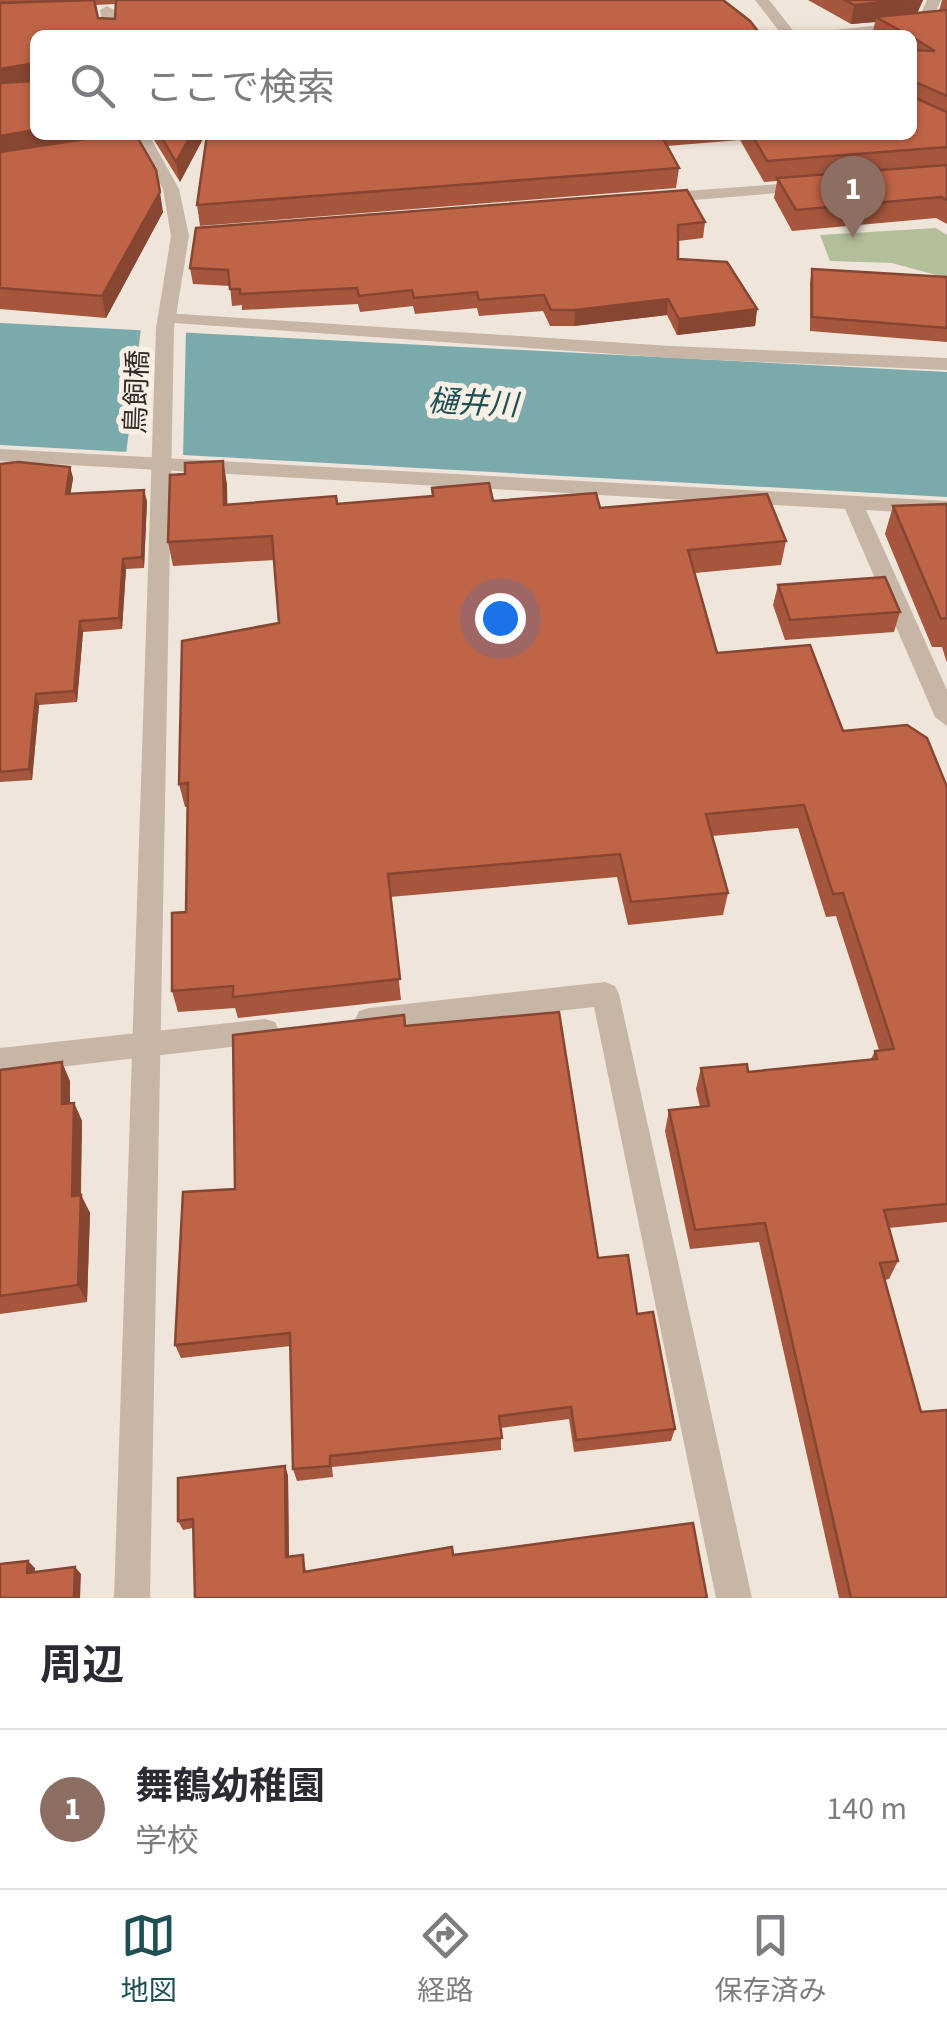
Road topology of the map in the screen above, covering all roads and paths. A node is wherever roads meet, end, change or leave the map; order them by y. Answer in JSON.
{"nodes":[{"id":1,"x":762,"y":0,"type":"edge"},
{"id":2,"x":934,"y":0,"type":"edge"},
{"id":3,"x":127,"y":10,"type":"edge"},
{"id":4,"x":947,"y":22,"type":"edge"},
{"id":5,"x":923,"y":24,"type":"junction"},
{"id":6,"x":109,"y":30,"type":"edge"},
{"id":7,"x":784,"y":30,"type":"edge"},
{"id":8,"x":857,"y":30,"type":"edge"},
{"id":9,"x":138,"y":141,"type":"edge"},
{"id":10,"x":829,"y":185,"type":"edge"},
{"id":11,"x":632,"y":200,"type":"edge"},
{"id":12,"x":199,"y":234,"type":"edge"},
{"id":13,"x":180,"y":236,"type":"junction"},
{"id":14,"x":166,"y":323,"type":"junction"},
{"id":15,"x":947,"y":364,"type":"edge"},
{"id":16,"x":0,"y":454,"type":"edge"},
{"id":17,"x":161,"y":461,"type":"junction"},
{"id":18,"x":852,"y":502,"type":"junction"},
{"id":19,"x":947,"y":508,"type":"edge"},
{"id":20,"x":947,"y":717,"type":"edge"},
{"id":21,"x":338,"y":1023,"type":"edge"},
{"id":22,"x":299,"y":1028,"type":"edge"},
{"id":23,"x":146,"y":1044,"type":"junction"},
{"id":24,"x":0,"y":1061,"type":"edge"},
{"id":25,"x":132,"y":1598,"type":"edge"},
{"id":26,"x":734,"y":1598,"type":"edge"}],
"edges":[{"from":1,"to":7,"type":"street"},
{"from":2,"to":5,"type":"street"},
{"from":3,"to":6,"type":"street"},
{"from":4,"to":5,"type":"street"},
{"from":5,"to":8,"type":"street"},
{"from":9,"to":13,"type":"street"},
{"from":10,"to":11,"type":"street"},
{"from":12,"to":13,"type":"street"},
{"from":13,"to":14,"type":"street","name":"鳥飼橋"},
{"from":14,"to":15,"type":"street"},
{"from":14,"to":17,"type":"street","name":"鳥飼橋"},
{"from":16,"to":17,"type":"street"},
{"from":17,"to":18,"type":"street"},
{"from":17,"to":23,"type":"street","name":"鳥飼橋"},
{"from":18,"to":19,"type":"street"},
{"from":18,"to":20,"type":"street"},
{"from":21,"to":26,"type":"street"},
{"from":22,"to":23,"type":"street"},
{"from":23,"to":24,"type":"street"},
{"from":23,"to":25,"type":"street","name":"鳥飼橋"}]}
